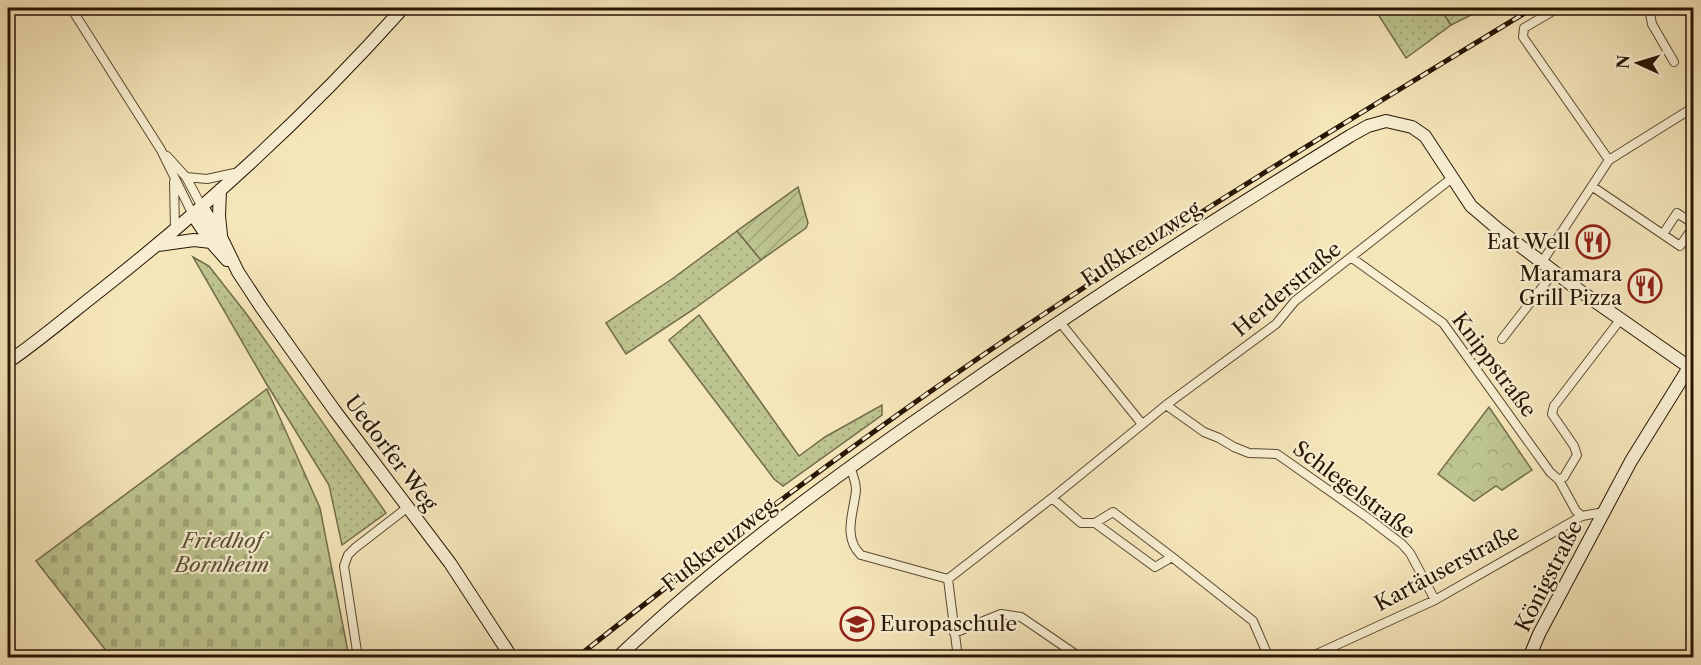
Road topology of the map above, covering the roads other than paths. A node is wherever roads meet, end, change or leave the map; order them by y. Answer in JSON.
{"nodes":[{"id":1,"x":71,"y":8,"type":"edge"},
{"id":2,"x":403,"y":8,"type":"edge"},
{"id":3,"x":1558,"y":8,"type":"edge"},
{"id":4,"x":1648,"y":8,"type":"edge"},
{"id":5,"x":1674,"y":62,"type":"dead end"},
{"id":6,"x":1694,"y":107,"type":"edge"},
{"id":7,"x":160,"y":150,"type":"junction"},
{"id":8,"x":1609,"y":160,"type":"junction"},
{"id":9,"x":239,"y":172,"type":"junction"},
{"id":10,"x":186,"y":177,"type":"junction"},
{"id":11,"x":174,"y":178,"type":"junction"},
{"id":12,"x":1452,"y":178,"type":"junction"},
{"id":13,"x":1593,"y":187,"type":"junction"},
{"id":14,"x":220,"y":190,"type":"junction"},
{"id":15,"x":198,"y":211,"type":"junction"},
{"id":16,"x":1694,"y":225,"type":"edge"},
{"id":17,"x":175,"y":229,"type":"junction"},
{"id":18,"x":1663,"y":234,"type":"junction"},
{"id":19,"x":217,"y":241,"type":"junction"},
{"id":20,"x":158,"y":245,"type":"junction"},
{"id":21,"x":1352,"y":258,"type":"junction"},
{"id":22,"x":1542,"y":262,"type":"junction"},
{"id":23,"x":1554,"y":272,"type":"junction"},
{"id":24,"x":1620,"y":320,"type":"junction"},
{"id":25,"x":1059,"y":321,"type":"junction"},
{"id":26,"x":1502,"y":339,"type":"dead end"},
{"id":27,"x":8,"y":362,"type":"edge"},
{"id":28,"x":1692,"y":366,"type":"edge"},
{"id":29,"x":1166,"y":405,"type":"junction"},
{"id":30,"x":1142,"y":424,"type":"junction"},
{"id":31,"x":850,"y":467,"type":"junction"},
{"id":32,"x":1559,"y":480,"type":"junction"},
{"id":33,"x":1052,"y":498,"type":"junction"},
{"id":34,"x":408,"y":507,"type":"junction"},
{"id":35,"x":1604,"y":512,"type":"junction"},
{"id":36,"x":1582,"y":516,"type":"junction"},
{"id":37,"x":1095,"y":523,"type":"junction"},
{"id":38,"x":1172,"y":557,"type":"junction"},
{"id":39,"x":948,"y":579,"type":"junction"},
{"id":40,"x":1435,"y":600,"type":"junction"},
{"id":41,"x":954,"y":633,"type":"junction"},
{"id":42,"x":358,"y":657,"type":"edge"},
{"id":43,"x":512,"y":657,"type":"edge"},
{"id":44,"x":617,"y":657,"type":"edge"},
{"id":45,"x":958,"y":657,"type":"edge"},
{"id":46,"x":1082,"y":657,"type":"edge"},
{"id":47,"x":1269,"y":657,"type":"edge"},
{"id":48,"x":1308,"y":657,"type":"edge"},
{"id":49,"x":1529,"y":657,"type":"edge"}],
"edges":[{"from":1,"to":7,"type":"street","name":"Uedorfer Weg"},
{"from":2,"to":9,"type":"street"},
{"from":3,"to":8,"type":"street"},
{"from":4,"to":5,"type":"street"},
{"from":6,"to":8,"type":"street"},
{"from":7,"to":10,"type":"street","name":"Uedorfer Weg"},
{"from":7,"to":11,"type":"street","name":"Uedorfer Weg"},
{"from":8,"to":13,"type":"street"},
{"from":9,"to":10,"type":"street"},
{"from":9,"to":14,"type":"street"},
{"from":10,"to":15,"type":"street","name":"Uedorfer Weg"},
{"from":11,"to":15,"type":"street","name":"Uedorfer Weg"},
{"from":11,"to":17,"type":"street"},
{"from":12,"to":21,"type":"street","name":"Herderstraße"},
{"from":12,"to":22,"type":"street","name":"Fußkreuzweg"},
{"from":12,"to":25,"type":"street","name":"Fußkreuzweg"},
{"from":13,"to":18,"type":"street"},
{"from":13,"to":22,"type":"street"},
{"from":14,"to":15,"type":"street"},
{"from":14,"to":19,"type":"street"},
{"from":15,"to":17,"type":"street"},
{"from":15,"to":19,"type":"street","name":"Uedorfer Weg"},
{"from":16,"to":18,"type":"street"},
{"from":16,"to":18,"type":"street"},
{"from":17,"to":20,"type":"street"},
{"from":19,"to":20,"type":"street"},
{"from":19,"to":34,"type":"street","name":"Uedorfer Weg"},
{"from":20,"to":27,"type":"street"},
{"from":21,"to":29,"type":"street","name":"Herderstraße"},
{"from":21,"to":32,"type":"street","name":"Knippstraße"},
{"from":22,"to":23,"type":"street","name":"Fußkreuzweg"},
{"from":23,"to":24,"type":"street","name":"Fußkreuzweg"},
{"from":23,"to":26,"type":"street"},
{"from":24,"to":28,"type":"street","name":"Fußkreuzweg"},
{"from":24,"to":32,"type":"street"},
{"from":25,"to":30,"type":"street"},
{"from":25,"to":31,"type":"street","name":"Fußkreuzweg"},
{"from":28,"to":35,"type":"street","name":"Königstraße"},
{"from":29,"to":30,"type":"street","name":"Herderstraße"},
{"from":29,"to":40,"type":"street","name":"Schlegelstraße"},
{"from":30,"to":33,"type":"street","name":"Herderstraße"},
{"from":31,"to":39,"type":"street"},
{"from":31,"to":44,"type":"street","name":"Fußkreuzweg"},
{"from":32,"to":36,"type":"street","name":"Knippstraße"},
{"from":33,"to":37,"type":"street"},
{"from":33,"to":39,"type":"street","name":"Herderstraße"},
{"from":34,"to":42,"type":"street"},
{"from":34,"to":43,"type":"street","name":"Uedorfer Weg"},
{"from":35,"to":36,"type":"street","name":"Kartäuserstraße"},
{"from":35,"to":49,"type":"street","name":"Königstraße"},
{"from":36,"to":40,"type":"street","name":"Kartäuserstraße"},
{"from":37,"to":38,"type":"street"},
{"from":37,"to":38,"type":"street"},
{"from":38,"to":47,"type":"street"},
{"from":39,"to":41,"type":"street"},
{"from":40,"to":48,"type":"street","name":"Kartäuserstraße"},
{"from":41,"to":45,"type":"street"},
{"from":41,"to":46,"type":"street"}]}
